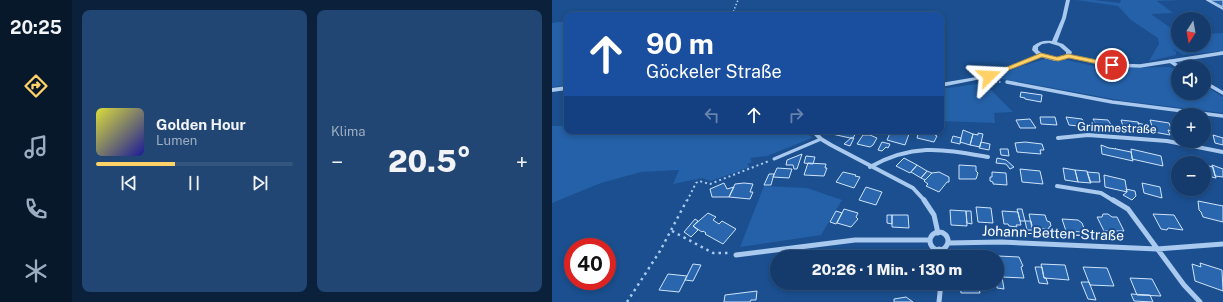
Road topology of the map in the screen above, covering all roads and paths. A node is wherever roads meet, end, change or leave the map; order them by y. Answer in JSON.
{"nodes":[{"id":1,"x":738,"y":0,"type":"edge"},
{"id":2,"x":1068,"y":0,"type":"edge"},
{"id":3,"x":1207,"y":0,"type":"edge"},
{"id":4,"x":1223,"y":9,"type":"edge"},
{"id":5,"x":733,"y":12,"type":"edge"},
{"id":6,"x":1054,"y":43,"type":"junction"},
{"id":7,"x":1223,"y":52,"type":"edge"},
{"id":8,"x":1041,"y":55,"type":"junction"},
{"id":9,"x":1068,"y":56,"type":"junction"},
{"id":10,"x":1170,"y":61,"type":"joint"},
{"id":11,"x":1006,"y":82,"type":"dead end"},
{"id":12,"x":944,"y":84,"type":"edge"},
{"id":13,"x":1211,"y":86,"type":"edge"},
{"id":14,"x":564,"y":88,"type":"edge"},
{"id":15,"x":552,"y":90,"type":"edge"},
{"id":16,"x":1223,"y":93,"type":"edge"},
{"id":17,"x":1223,"y":116,"type":"edge"},
{"id":18,"x":816,"y":134,"type":"edge"},
{"id":19,"x":1058,"y":138,"type":"dead end"},
{"id":20,"x":821,"y":139,"type":"junction"},
{"id":21,"x":1223,"y":152,"type":"edge"},
{"id":22,"x":988,"y":157,"type":"dead end"},
{"id":23,"x":774,"y":159,"type":"joint"},
{"id":24,"x":870,"y":166,"type":"junction"},
{"id":25,"x":1057,"y":186,"type":"dead end"},
{"id":26,"x":672,"y":230,"type":"junction"},
{"id":27,"x":938,"y":233,"type":"junction"},
{"id":28,"x":929,"y":240,"type":"junction"},
{"id":29,"x":948,"y":243,"type":"junction"},
{"id":30,"x":1223,"y":244,"type":"edge"},
{"id":31,"x":939,"y":249,"type":"joint"},
{"id":32,"x":1157,"y":249,"type":"junction"},
{"id":33,"x":736,"y":255,"type":"joint"},
{"id":34,"x":942,"y":290,"type":"edge"},
{"id":35,"x":628,"y":302,"type":"edge"},
{"id":36,"x":938,"y":302,"type":"edge"},
{"id":37,"x":1200,"y":302,"type":"edge"}],
"edges":[{"from":1,"to":5,"type":"path"},
{"from":2,"to":6,"type":"street"},
{"from":3,"to":4,"type":"lane"},
{"from":6,"to":8,"type":"street"},
{"from":6,"to":9,"type":"street"},
{"from":7,"to":10,"type":"street"},
{"from":8,"to":9,"type":"street"},
{"from":8,"to":12,"type":"street"},
{"from":9,"to":10,"type":"street"},
{"from":11,"to":17,"type":"street"},
{"from":13,"to":16,"type":"street"},
{"from":14,"to":15,"type":"street"},
{"from":18,"to":20,"type":"street"},
{"from":19,"to":21,"type":"street","name":"Grimmestraße"},
{"from":20,"to":23,"type":"lane"},
{"from":20,"to":24,"type":"street"},
{"from":22,"to":24,"type":"street"},
{"from":23,"to":26,"type":"path"},
{"from":24,"to":27,"type":"street"},
{"from":25,"to":32,"type":"street"},
{"from":26,"to":33,"type":"path"},
{"from":26,"to":35,"type":"path"},
{"from":27,"to":28,"type":"street"},
{"from":27,"to":29,"type":"street"},
{"from":28,"to":31,"type":"street"},
{"from":28,"to":33,"type":"street"},
{"from":29,"to":31,"type":"street"},
{"from":29,"to":32,"type":"street","name":"Johann-Betten-Straße"},
{"from":30,"to":32,"type":"street","name":"Johann-Betten-Straße"},
{"from":32,"to":37,"type":"street"},
{"from":34,"to":36,"type":"street"}]}
